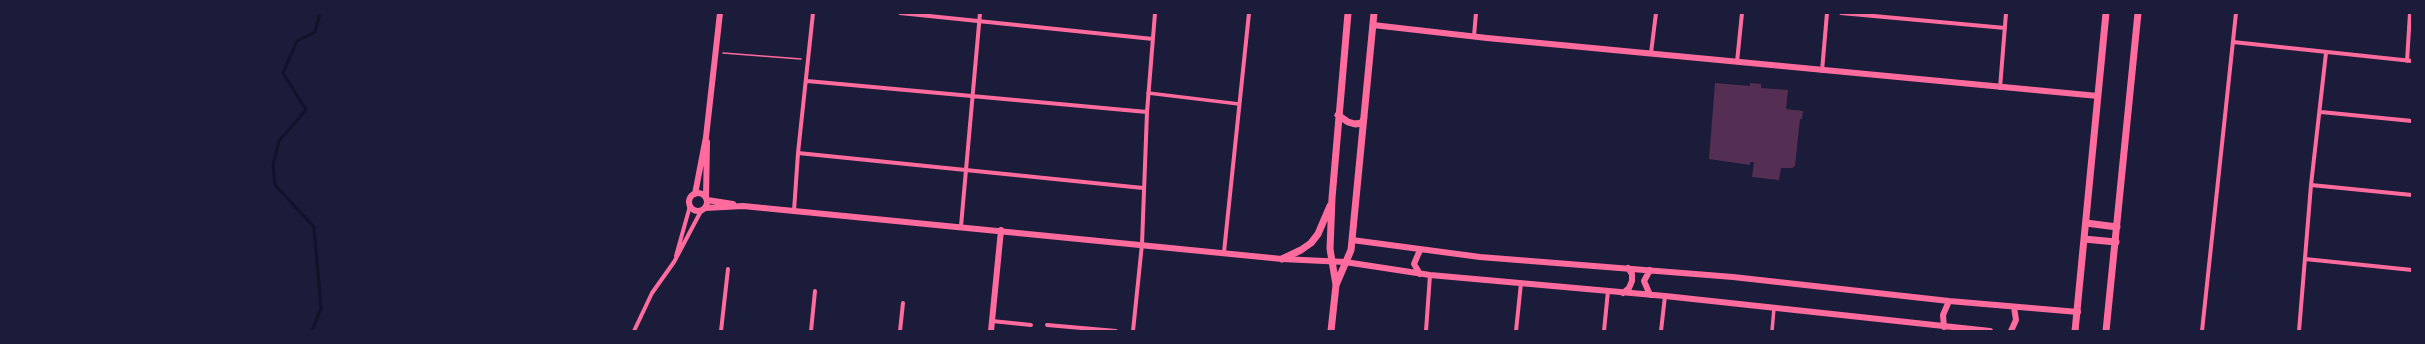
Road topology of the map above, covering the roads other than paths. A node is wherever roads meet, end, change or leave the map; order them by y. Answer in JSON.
{"nodes":[{"id":1,"x":720,"y":13,"type":"edge"},
{"id":2,"x":814,"y":13,"type":"edge"},
{"id":3,"x":900,"y":13,"type":"edge"},
{"id":4,"x":980,"y":13,"type":"edge"},
{"id":5,"x":1155,"y":13,"type":"edge"},
{"id":6,"x":1249,"y":13,"type":"edge"},
{"id":7,"x":1348,"y":13,"type":"edge"},
{"id":8,"x":1374,"y":13,"type":"edge"},
{"id":9,"x":1476,"y":13,"type":"edge"},
{"id":10,"x":1656,"y":13,"type":"edge"},
{"id":11,"x":1742,"y":13,"type":"edge"},
{"id":12,"x":1827,"y":13,"type":"edge"},
{"id":13,"x":1840,"y":13,"type":"edge"},
{"id":14,"x":2006,"y":13,"type":"edge"},
{"id":15,"x":2106,"y":13,"type":"edge"},
{"id":16,"x":2138,"y":13,"type":"edge"},
{"id":17,"x":2236,"y":13,"type":"edge"},
{"id":18,"x":2410,"y":13,"type":"edge"},
{"id":19,"x":979,"y":22,"type":"junction"},
{"id":20,"x":1373,"y":25,"type":"junction"},
{"id":21,"x":2005,"y":28,"type":"junction"},
{"id":22,"x":1474,"y":36,"type":"junction"},
{"id":23,"x":1153,"y":40,"type":"junction"},
{"id":24,"x":2233,"y":42,"type":"junction"},
{"id":25,"x":1651,"y":52,"type":"junction"},
{"id":26,"x":2326,"y":53,"type":"junction"},
{"id":27,"x":2407,"y":61,"type":"junction"},
{"id":28,"x":2412,"y":61,"type":"edge"},
{"id":29,"x":1738,"y":62,"type":"junction"},
{"id":30,"x":1822,"y":71,"type":"junction"},
{"id":31,"x":807,"y":81,"type":"junction"},
{"id":32,"x":2000,"y":88,"type":"junction"},
{"id":33,"x":1148,"y":93,"type":"junction"},
{"id":34,"x":972,"y":96,"type":"junction"},
{"id":35,"x":2098,"y":96,"type":"junction"},
{"id":36,"x":1239,"y":104,"type":"junction"},
{"id":37,"x":1147,"y":112,"type":"junction"},
{"id":38,"x":2321,"y":112,"type":"junction"},
{"id":39,"x":1338,"y":115,"type":"junction"},
{"id":40,"x":1364,"y":118,"type":"junction"},
{"id":41,"x":2412,"y":122,"type":"edge"},
{"id":42,"x":706,"y":137,"type":"junction"},
{"id":43,"x":798,"y":153,"type":"junction"},
{"id":44,"x":966,"y":170,"type":"junction"},
{"id":45,"x":2311,"y":185,"type":"junction"},
{"id":46,"x":1143,"y":188,"type":"junction"},
{"id":47,"x":695,"y":194,"type":"junction"},
{"id":48,"x":2412,"y":195,"type":"edge"},
{"id":49,"x":1332,"y":198,"type":"junction"},
{"id":50,"x":706,"y":199,"type":"junction"},
{"id":51,"x":690,"y":206,"type":"junction"},
{"id":52,"x":742,"y":206,"type":"junction"},
{"id":53,"x":703,"y":209,"type":"junction"},
{"id":54,"x":794,"y":211,"type":"junction"},
{"id":55,"x":2086,"y":223,"type":"junction"},
{"id":56,"x":962,"y":226,"type":"junction"},
{"id":57,"x":2117,"y":227,"type":"junction"},
{"id":58,"x":1001,"y":230,"type":"junction"},
{"id":59,"x":2084,"y":239,"type":"junction"},
{"id":60,"x":1352,"y":240,"type":"junction"},
{"id":61,"x":2116,"y":242,"type":"junction"},
{"id":62,"x":1142,"y":244,"type":"junction"},
{"id":63,"x":1420,"y":250,"type":"junction"},
{"id":64,"x":1224,"y":252,"type":"junction"},
{"id":65,"x":1282,"y":259,"type":"junction"},
{"id":66,"x":2305,"y":259,"type":"junction"},
{"id":67,"x":674,"y":262,"type":"junction"},
{"id":68,"x":1331,"y":262,"type":"junction"},
{"id":69,"x":1346,"y":262,"type":"junction"},
{"id":70,"x":1628,"y":268,"type":"junction"},
{"id":71,"x":728,"y":269,"type":"dead end"},
{"id":72,"x":1650,"y":270,"type":"junction"},
{"id":73,"x":2412,"y":270,"type":"edge"},
{"id":74,"x":1420,"y":274,"type":"junction"},
{"id":75,"x":1430,"y":275,"type":"junction"},
{"id":76,"x":1521,"y":283,"type":"junction"},
{"id":77,"x":1336,"y":285,"type":"junction"},
{"id":78,"x":815,"y":291,"type":"dead end"},
{"id":79,"x":1608,"y":291,"type":"junction"},
{"id":80,"x":1623,"y":292,"type":"junction"},
{"id":81,"x":1650,"y":295,"type":"junction"},
{"id":82,"x":1665,"y":296,"type":"junction"},
{"id":83,"x":1948,"y":301,"type":"junction"},
{"id":84,"x":903,"y":303,"type":"dead end"},
{"id":85,"x":2014,"y":307,"type":"junction"},
{"id":86,"x":1774,"y":308,"type":"junction"},
{"id":87,"x":2078,"y":312,"type":"junction"},
{"id":88,"x":992,"y":321,"type":"junction"},
{"id":89,"x":1031,"y":325,"type":"dead end"},
{"id":90,"x":1047,"y":325,"type":"dead end"},
{"id":91,"x":1944,"y":327,"type":"junction"},
{"id":92,"x":634,"y":331,"type":"edge"},
{"id":93,"x":721,"y":331,"type":"edge"},
{"id":94,"x":811,"y":331,"type":"edge"},
{"id":95,"x":900,"y":331,"type":"edge"},
{"id":96,"x":991,"y":331,"type":"edge"},
{"id":97,"x":1116,"y":331,"type":"edge"},
{"id":98,"x":1133,"y":331,"type":"edge"},
{"id":99,"x":1331,"y":331,"type":"edge"},
{"id":100,"x":1426,"y":331,"type":"edge"},
{"id":101,"x":1516,"y":331,"type":"edge"},
{"id":102,"x":1604,"y":331,"type":"edge"},
{"id":103,"x":1661,"y":331,"type":"edge"},
{"id":104,"x":1772,"y":331,"type":"edge"},
{"id":105,"x":1990,"y":331,"type":"edge"},
{"id":106,"x":2011,"y":331,"type":"edge"},
{"id":107,"x":2076,"y":331,"type":"edge"},
{"id":108,"x":2106,"y":331,"type":"edge"},
{"id":109,"x":2202,"y":331,"type":"edge"},
{"id":110,"x":2299,"y":331,"type":"edge"}],
"edges":[{"from":1,"to":42,"type":"street"},
{"from":2,"to":31,"type":"street"},
{"from":3,"to":19,"type":"street"},
{"from":4,"to":19,"type":"street"},
{"from":5,"to":23,"type":"street"},
{"from":6,"to":36,"type":"street"},
{"from":7,"to":39,"type":"main road"},
{"from":8,"to":20,"type":"main road"},
{"from":9,"to":22,"type":"street"},
{"from":10,"to":25,"type":"street"},
{"from":11,"to":29,"type":"street"},
{"from":12,"to":30,"type":"street"},
{"from":13,"to":21,"type":"street"},
{"from":14,"to":21,"type":"street"},
{"from":15,"to":35,"type":"main road"},
{"from":16,"to":57,"type":"main road"},
{"from":17,"to":24,"type":"street"},
{"from":18,"to":27,"type":"street"},
{"from":19,"to":23,"type":"street"},
{"from":19,"to":34,"type":"street"},
{"from":20,"to":22,"type":"street"},
{"from":20,"to":40,"type":"main road"},
{"from":21,"to":32,"type":"street"},
{"from":22,"to":25,"type":"street"},
{"from":23,"to":33,"type":"street"},
{"from":24,"to":26,"type":"street"},
{"from":24,"to":109,"type":"street"},
{"from":25,"to":29,"type":"street"},
{"from":26,"to":27,"type":"street"},
{"from":26,"to":38,"type":"street"},
{"from":27,"to":28,"type":"street"},
{"from":29,"to":30,"type":"street"},
{"from":30,"to":32,"type":"street"},
{"from":31,"to":34,"type":"street"},
{"from":31,"to":43,"type":"street"},
{"from":32,"to":35,"type":"street"},
{"from":33,"to":36,"type":"street"},
{"from":33,"to":37,"type":"street"},
{"from":34,"to":37,"type":"street"},
{"from":34,"to":44,"type":"street"},
{"from":35,"to":55,"type":"main road"},
{"from":36,"to":64,"type":"street"},
{"from":37,"to":46,"type":"street"},
{"from":38,"to":41,"type":"street"},
{"from":38,"to":45,"type":"street"},
{"from":39,"to":40,"type":"main road"},
{"from":39,"to":49,"type":"main road"},
{"from":40,"to":60,"type":"main road"},
{"from":42,"to":47,"type":"street"},
{"from":42,"to":50,"type":"street"},
{"from":43,"to":44,"type":"street"},
{"from":43,"to":54,"type":"street"},
{"from":44,"to":46,"type":"street"},
{"from":44,"to":56,"type":"street"},
{"from":45,"to":48,"type":"street"},
{"from":45,"to":66,"type":"street"},
{"from":46,"to":62,"type":"street"},
{"from":47,"to":50,"type":"street"},
{"from":47,"to":51,"type":"street"},
{"from":49,"to":65,"type":"main road"},
{"from":49,"to":68,"type":"main road"},
{"from":50,"to":52,"type":"street"},
{"from":50,"to":53,"type":"street"},
{"from":51,"to":53,"type":"street"},
{"from":51,"to":67,"type":"street"},
{"from":52,"to":53,"type":"street"},
{"from":52,"to":54,"type":"street"},
{"from":53,"to":67,"type":"street"},
{"from":54,"to":56,"type":"street"},
{"from":55,"to":57,"type":"main road"},
{"from":55,"to":59,"type":"main road"},
{"from":56,"to":58,"type":"street"},
{"from":57,"to":61,"type":"main road"},
{"from":58,"to":62,"type":"street"},
{"from":58,"to":88,"type":"street"},
{"from":59,"to":61,"type":"main road"},
{"from":59,"to":87,"type":"main road"},
{"from":60,"to":63,"type":"street"},
{"from":60,"to":69,"type":"main road"},
{"from":61,"to":108,"type":"main road"},
{"from":62,"to":64,"type":"street"},
{"from":62,"to":98,"type":"street"},
{"from":63,"to":70,"type":"street"},
{"from":63,"to":74,"type":"street"},
{"from":64,"to":65,"type":"street"},
{"from":65,"to":68,"type":"street"},
{"from":66,"to":73,"type":"street"},
{"from":66,"to":110,"type":"street"},
{"from":67,"to":92,"type":"street"},
{"from":68,"to":69,"type":"street"},
{"from":68,"to":77,"type":"main road"},
{"from":69,"to":74,"type":"street"},
{"from":69,"to":77,"type":"main road"},
{"from":70,"to":72,"type":"street"},
{"from":70,"to":80,"type":"street"},
{"from":71,"to":93,"type":"street"},
{"from":72,"to":81,"type":"street"},
{"from":72,"to":83,"type":"street"},
{"from":74,"to":75,"type":"street"},
{"from":75,"to":76,"type":"street"},
{"from":75,"to":100,"type":"street"},
{"from":76,"to":79,"type":"street"},
{"from":76,"to":101,"type":"street"},
{"from":77,"to":99,"type":"main road"},
{"from":78,"to":94,"type":"street"},
{"from":79,"to":80,"type":"street"},
{"from":79,"to":102,"type":"street"},
{"from":80,"to":81,"type":"street"},
{"from":81,"to":82,"type":"street"},
{"from":82,"to":86,"type":"street"},
{"from":82,"to":103,"type":"street"},
{"from":83,"to":85,"type":"street"},
{"from":83,"to":91,"type":"street"},
{"from":84,"to":95,"type":"street"},
{"from":85,"to":87,"type":"street"},
{"from":85,"to":106,"type":"street"},
{"from":86,"to":91,"type":"street"},
{"from":86,"to":104,"type":"street"},
{"from":87,"to":107,"type":"main road"},
{"from":88,"to":89,"type":"street"},
{"from":88,"to":96,"type":"street"},
{"from":90,"to":97,"type":"street"},
{"from":91,"to":105,"type":"street"}]}
